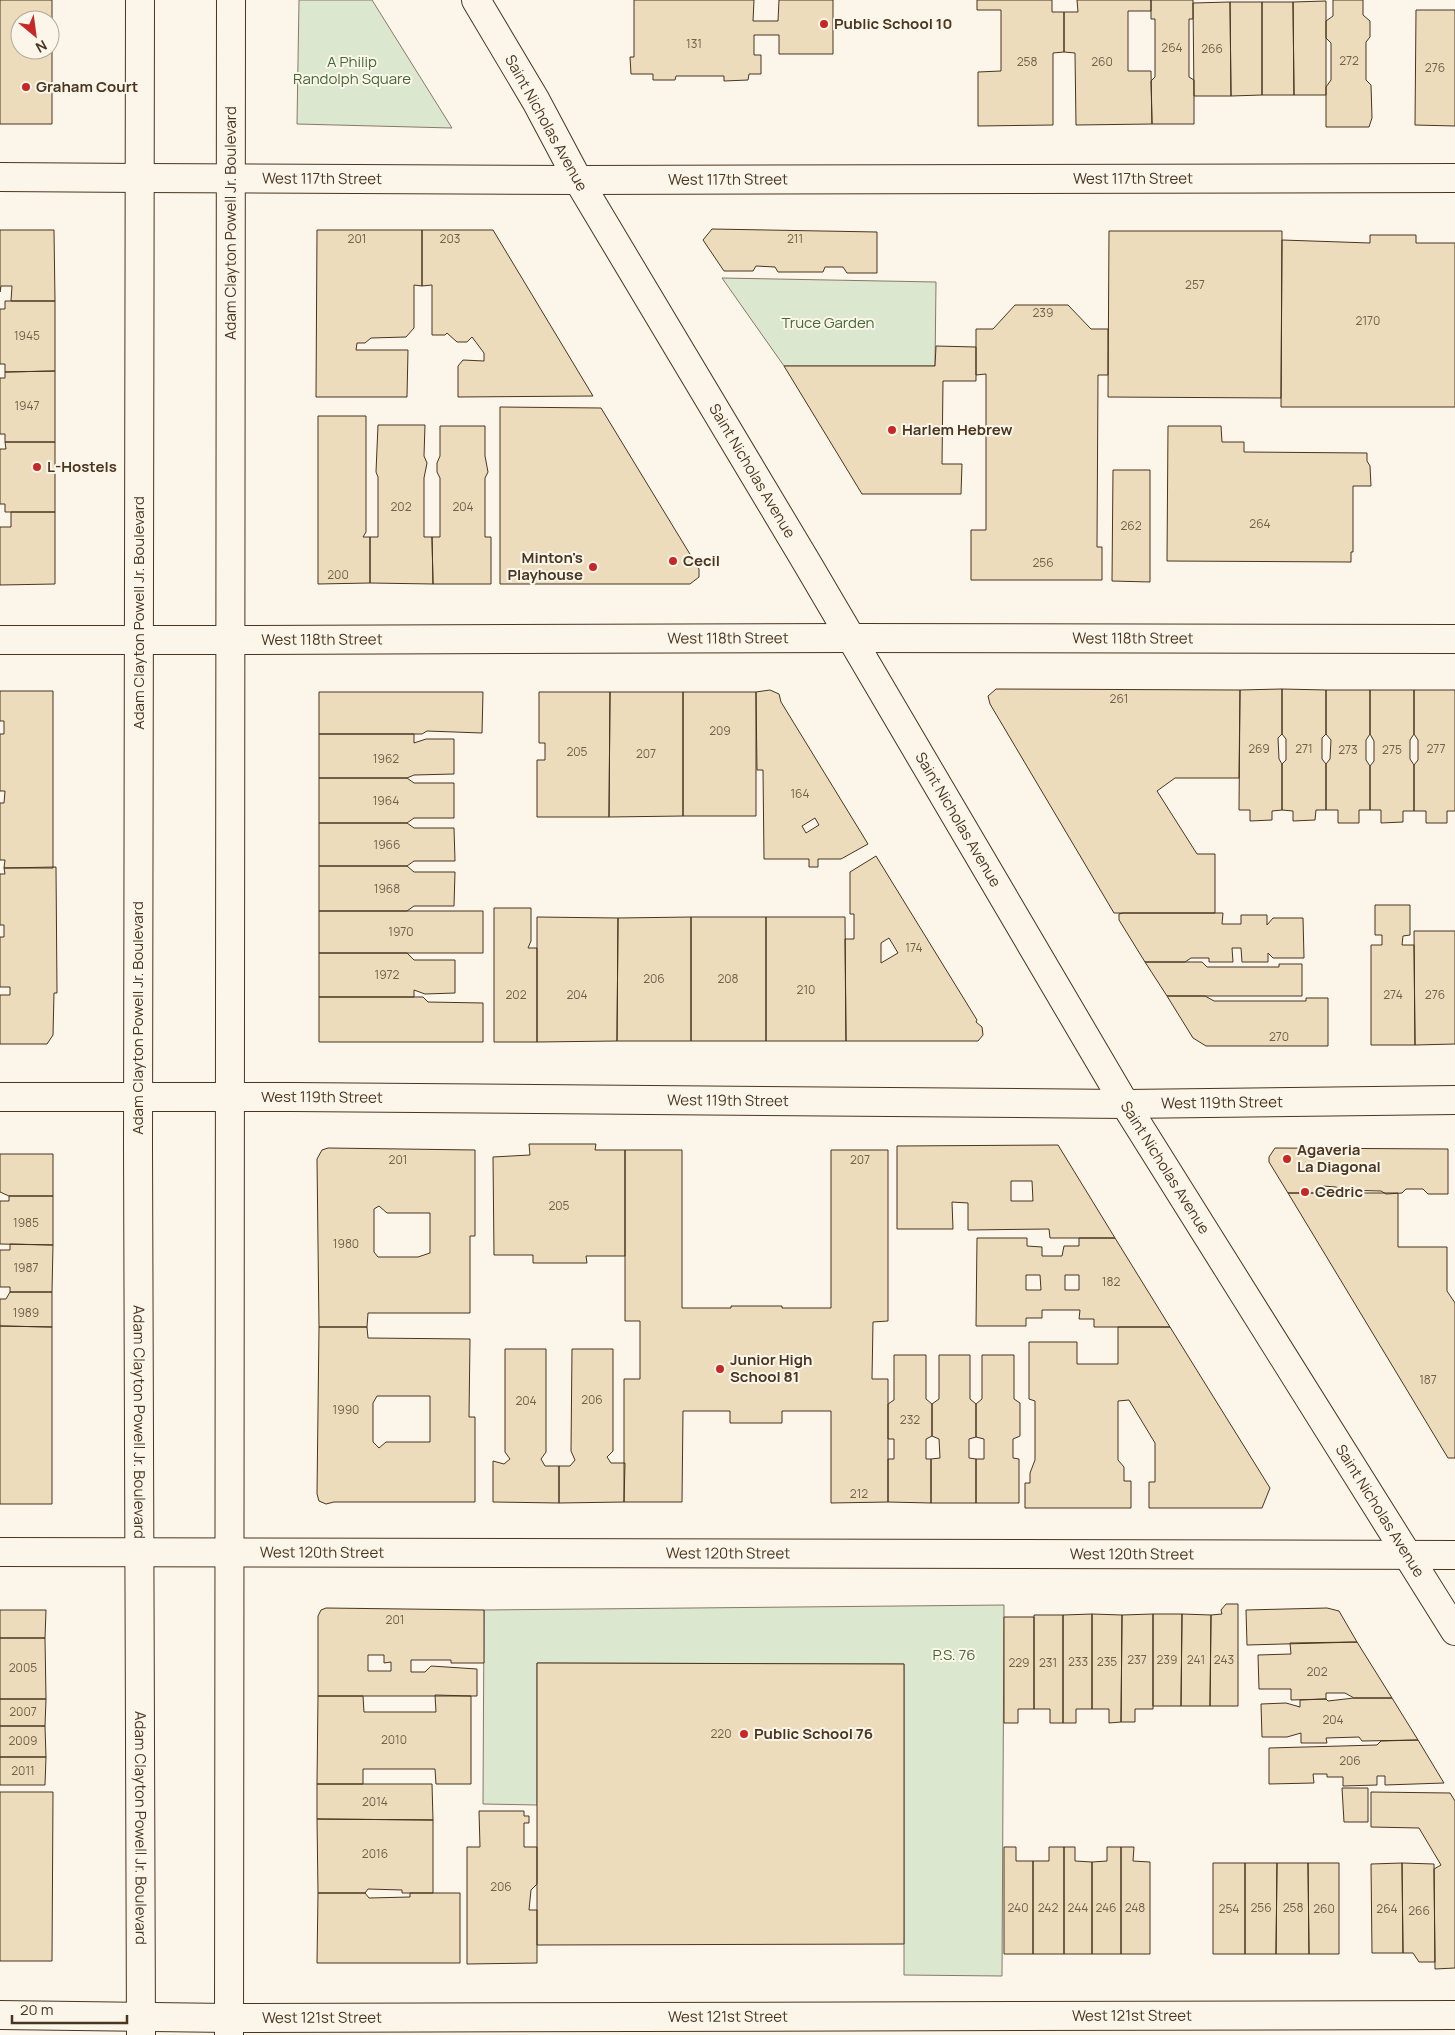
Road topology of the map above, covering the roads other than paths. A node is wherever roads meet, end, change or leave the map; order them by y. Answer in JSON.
{"nodes":[{"id":1,"x":140,"y":0,"type":"edge"},
{"id":2,"x":231,"y":0,"type":"edge"},
{"id":3,"x":476,"y":0,"type":"edge"},
{"id":4,"x":0,"y":177,"type":"edge"},
{"id":5,"x":140,"y":178,"type":"junction"},
{"id":6,"x":231,"y":178,"type":"junction"},
{"id":7,"x":1455,"y":178,"type":"edge"},
{"id":8,"x":578,"y":180,"type":"junction"},
{"id":9,"x":849,"y":638,"type":"junction"},
{"id":10,"x":1455,"y":639,"type":"edge"},
{"id":11,"x":0,"y":640,"type":"edge"},
{"id":12,"x":139,"y":640,"type":"junction"},
{"id":13,"x":230,"y":640,"type":"junction"},
{"id":14,"x":0,"y":1097,"type":"edge"},
{"id":15,"x":138,"y":1097,"type":"junction"},
{"id":16,"x":230,"y":1097,"type":"junction"},
{"id":17,"x":1455,"y":1100,"type":"edge"},
{"id":18,"x":1125,"y":1104,"type":"junction"},
{"id":19,"x":0,"y":1552,"type":"edge"},
{"id":20,"x":140,"y":1552,"type":"junction"},
{"id":21,"x":230,"y":1552,"type":"junction"},
{"id":22,"x":1408,"y":1555,"type":"junction"},
{"id":23,"x":1455,"y":1555,"type":"edge"},
{"id":24,"x":1455,"y":1631,"type":"edge"},
{"id":25,"x":0,"y":2015,"type":"edge"},
{"id":26,"x":1455,"y":2015,"type":"edge"},
{"id":27,"x":141,"y":2026,"type":"edge"},
{"id":28,"x":229,"y":2026,"type":"edge"}],
"edges":[{"from":1,"to":5,"type":"main road","name":"Adam Clayton Powell Jr. Boulevard"},
{"from":2,"to":6,"type":"main road","name":"Adam Clayton Powell Jr. Boulevard"},
{"from":3,"to":8,"type":"main road","name":"Saint Nicholas Avenue"},
{"from":4,"to":5,"type":"main road","name":"West 117th Street"},
{"from":5,"to":6,"type":"main road","name":"West 117th Street"},
{"from":5,"to":12,"type":"main road","name":"Adam Clayton Powell Jr. Boulevard"},
{"from":6,"to":8,"type":"main road","name":"West 117th Street"},
{"from":6,"to":13,"type":"main road","name":"Adam Clayton Powell Jr. Boulevard"},
{"from":7,"to":8,"type":"main road","name":"West 117th Street"},
{"from":8,"to":9,"type":"main road","name":"Saint Nicholas Avenue"},
{"from":9,"to":10,"type":"main road","name":"West 118th Street"},
{"from":9,"to":13,"type":"main road","name":"West 118th Street"},
{"from":9,"to":18,"type":"main road","name":"Saint Nicholas Avenue"},
{"from":11,"to":12,"type":"main road","name":"West 118th Street"},
{"from":12,"to":13,"type":"main road","name":"West 118th Street"},
{"from":12,"to":15,"type":"main road","name":"Adam Clayton Powell Jr. Boulevard"},
{"from":13,"to":16,"type":"main road","name":"Adam Clayton Powell Jr. Boulevard"},
{"from":14,"to":15,"type":"main road","name":"West 119th Street"},
{"from":15,"to":16,"type":"main road","name":"West 119th Street"},
{"from":15,"to":20,"type":"main road","name":"Adam Clayton Powell Jr. Boulevard"},
{"from":16,"to":18,"type":"main road","name":"West 119th Street"},
{"from":16,"to":21,"type":"main road","name":"Adam Clayton Powell Jr. Boulevard"},
{"from":17,"to":18,"type":"main road","name":"West 119th Street"},
{"from":18,"to":22,"type":"main road","name":"Saint Nicholas Avenue"},
{"from":19,"to":20,"type":"main road","name":"West 120th Street"},
{"from":20,"to":21,"type":"main road","name":"West 120th Street"},
{"from":20,"to":27,"type":"main road","name":"Adam Clayton Powell Jr. Boulevard"},
{"from":21,"to":22,"type":"main road","name":"West 120th Street"},
{"from":21,"to":28,"type":"main road","name":"Adam Clayton Powell Jr. Boulevard"},
{"from":22,"to":23,"type":"main road","name":"West 120th Street"},
{"from":22,"to":24,"type":"main road","name":"Saint Nicholas Avenue"},
{"from":25,"to":27,"type":"main road","name":"West 121st Street"},
{"from":26,"to":28,"type":"main road","name":"West 121st Street"},
{"from":27,"to":28,"type":"main road","name":"West 121st Street"}]}
